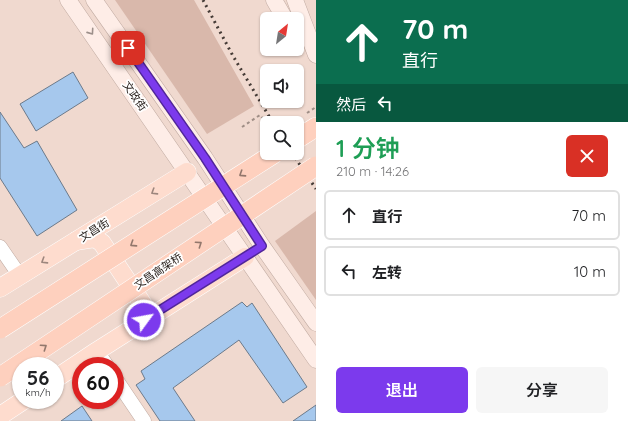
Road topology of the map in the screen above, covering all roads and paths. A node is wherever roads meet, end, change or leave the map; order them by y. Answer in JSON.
{"nodes":[{"id":1,"x":68,"y":0,"type":"edge"},
{"id":2,"x":94,"y":0,"type":"edge"},
{"id":3,"x":274,"y":0,"type":"edge"},
{"id":4,"x":295,"y":0,"type":"edge"},
{"id":5,"x":281,"y":12,"type":"edge"},
{"id":6,"x":304,"y":49,"type":"edge"},
{"id":7,"x":316,"y":55,"type":"edge"},
{"id":8,"x":316,"y":66,"type":"edge"},
{"id":9,"x":261,"y":116,"type":"edge"},
{"id":10,"x":242,"y":127,"type":"dead end"},
{"id":11,"x":316,"y":127,"type":"edge"},
{"id":12,"x":304,"y":135,"type":"edge"},
{"id":13,"x":205,"y":158,"type":"junction"},
{"id":14,"x":264,"y":160,"type":"edge"},
{"id":15,"x":316,"y":166,"type":"edge"},
{"id":16,"x":187,"y":172,"type":"junction"},
{"id":17,"x":76,"y":241,"type":"junction"},
{"id":18,"x":262,"y":246,"type":"junction"},
{"id":19,"x":0,"y":247,"type":"edge"},
{"id":20,"x":245,"y":257,"type":"junction"},
{"id":21,"x":20,"y":276,"type":"junction"},
{"id":22,"x":0,"y":288,"type":"edge"},
{"id":23,"x":316,"y":323,"type":"edge"},
{"id":24,"x":132,"y":328,"type":"junction"},
{"id":25,"x":0,"y":329,"type":"edge"},
{"id":26,"x":96,"y":351,"type":"junction"},
{"id":27,"x":100,"y":357,"type":"edge"},
{"id":28,"x":316,"y":360,"type":"edge"},
{"id":29,"x":64,"y":373,"type":"edge"},
{"id":30,"x":0,"y":377,"type":"edge"},
{"id":31,"x":124,"y":391,"type":"edge"},
{"id":32,"x":12,"y":408,"type":"edge"},
{"id":33,"x":0,"y":416,"type":"edge"},
{"id":34,"x":144,"y":421,"type":"edge"}],
"edges":[{"from":1,"to":16,"type":"main road","name":"文政街","one_way":true},
{"from":2,"to":13,"type":"main road","name":"文政街"},
{"from":3,"to":5,"type":"main road"},
{"from":4,"to":7,"type":"main road"},
{"from":6,"to":8,"type":"main road"},
{"from":9,"to":10,"type":"path"},
{"from":11,"to":12,"type":"highway"},
{"from":13,"to":16,"type":"main road"},
{"from":13,"to":18,"type":"main road","name":"文政街"},
{"from":14,"to":25,"type":"highway","one_way":true,"bridge":true},
{"from":30,"to":15,"type":"highway","name":"文昌高架桥","one_way":true,"bridge":true},
{"from":16,"to":17,"type":"main road","name":"文昌街","one_way":true},
{"from":16,"to":20,"type":"main road","name":"文政街"},
{"from":17,"to":21,"type":"main road","name":"文昌街","one_way":true},
{"from":17,"to":24,"type":"main road"},
{"from":18,"to":20,"type":"main road"},
{"from":18,"to":23,"type":"main road"},
{"from":19,"to":21,"type":"street"},
{"from":20,"to":24,"type":"main road"},
{"from":20,"to":28,"type":"main road"},
{"from":21,"to":22,"type":"main road","name":"文昌街"},
{"from":24,"to":26,"type":"main road"},
{"from":26,"to":27,"type":"street"},
{"from":26,"to":29,"type":"main road"},
{"from":31,"to":34,"type":"street"},
{"from":32,"to":33,"type":"main road"}]}
